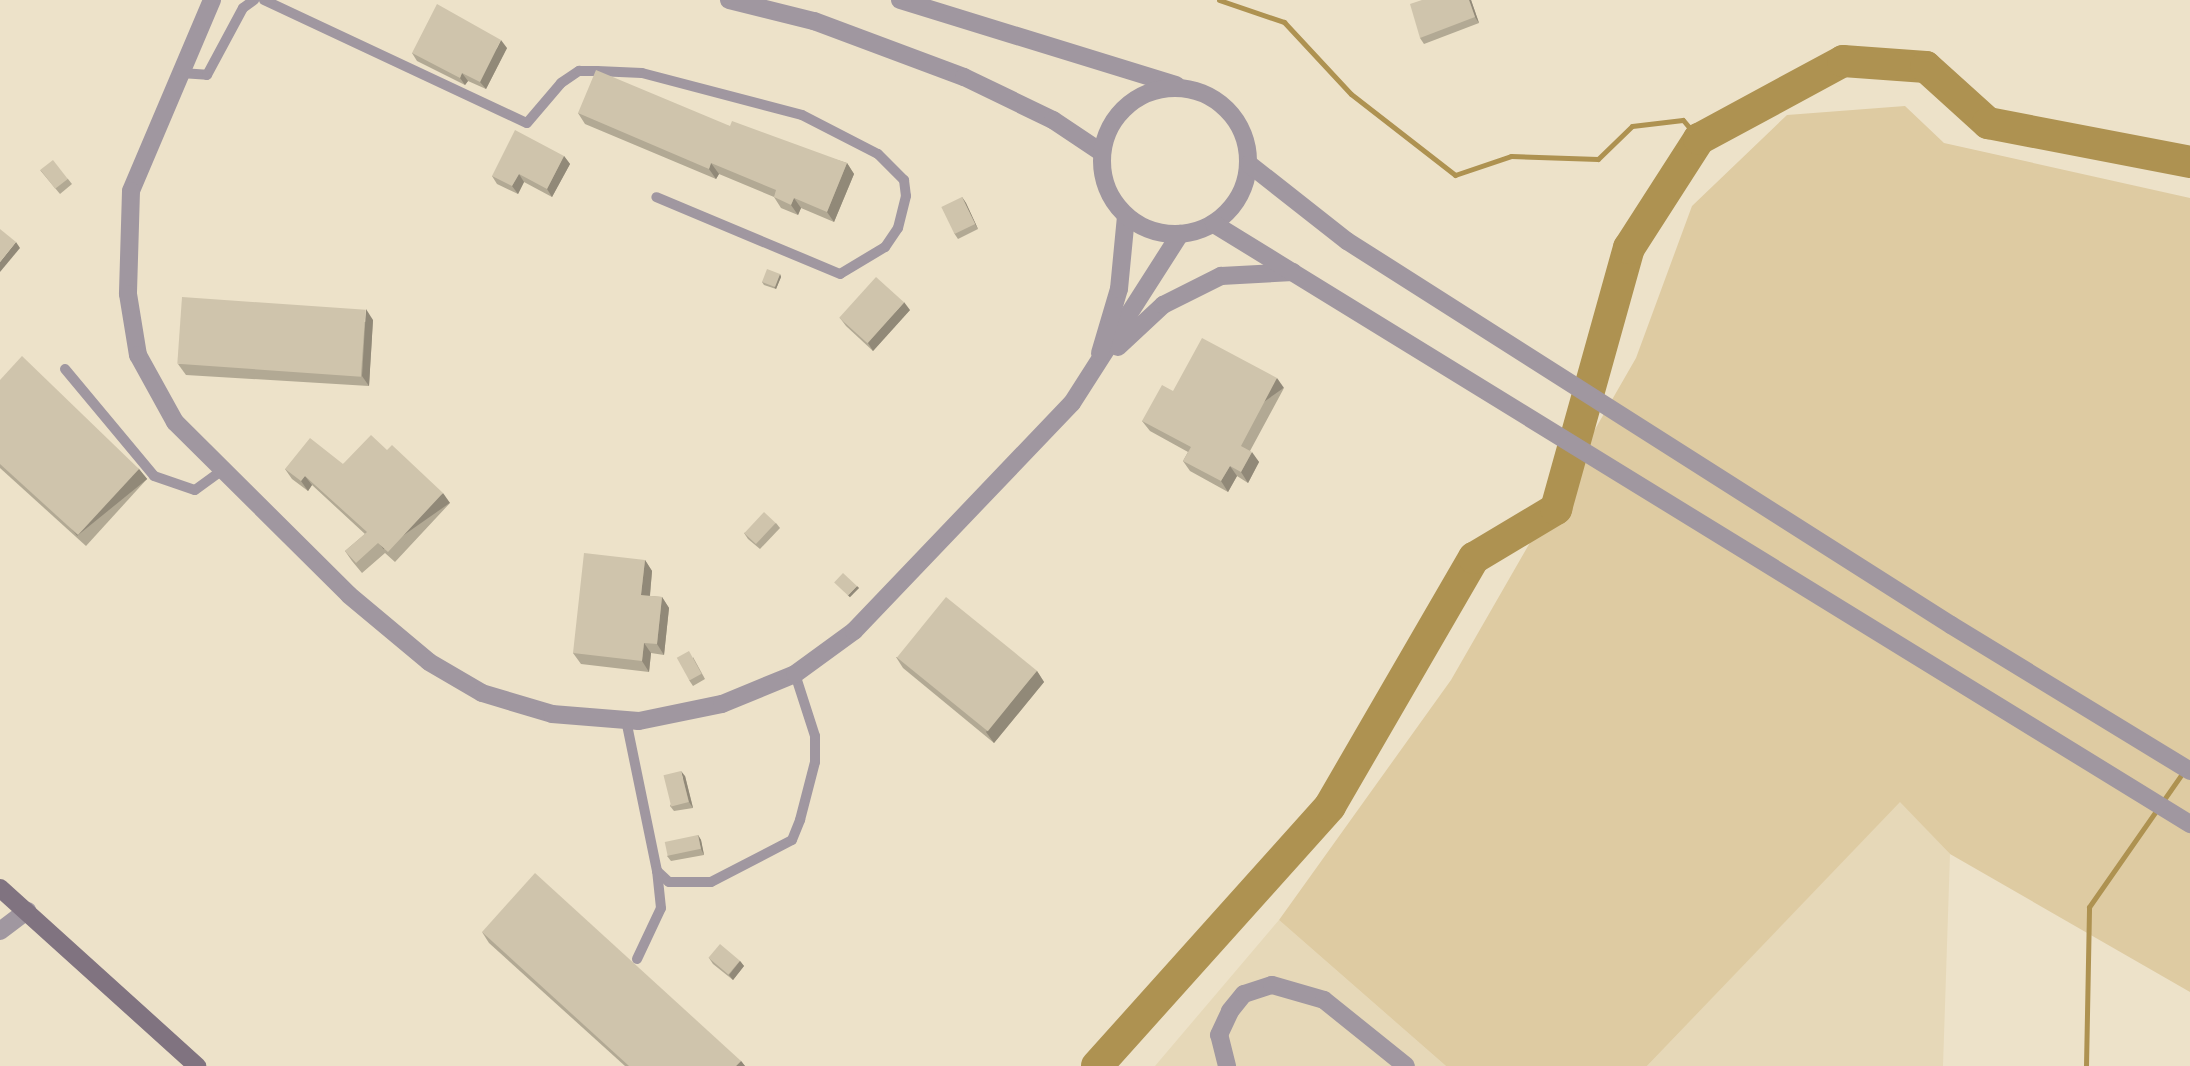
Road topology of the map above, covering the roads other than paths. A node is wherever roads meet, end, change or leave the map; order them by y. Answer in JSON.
{"nodes":[{"id":1,"x":212,"y":0,"type":"edge"},
{"id":2,"x":254,"y":0,"type":"edge"},
{"id":3,"x":264,"y":0,"type":"edge"},
{"id":4,"x":729,"y":0,"type":"edge"},
{"id":5,"x":900,"y":0,"type":"edge"},
{"id":6,"x":182,"y":73,"type":"junction"},
{"id":7,"x":1189,"y":89,"type":"junction"},
{"id":8,"x":1101,"y":152,"type":"junction"},
{"id":9,"x":1249,"y":164,"type":"junction"},
{"id":10,"x":656,"y":197,"type":"dead end"},
{"id":11,"x":1126,"y":216,"type":"junction"},
{"id":12,"x":1214,"y":224,"type":"junction"},
{"id":13,"x":1180,"y":234,"type":"junction"},
{"id":14,"x":1293,"y":272,"type":"junction"},
{"id":15,"x":64,"y":369,"type":"dead end"},
{"id":16,"x":1095,"y":369,"type":"junction"},
{"id":17,"x":223,"y":470,"type":"junction"},
{"id":18,"x":795,"y":674,"type":"junction"},
{"id":19,"x":626,"y":720,"type":"junction"},
{"id":20,"x":2190,"y":771,"type":"edge"},
{"id":21,"x":2190,"y":824,"type":"edge"},
{"id":22,"x":657,"y":871,"type":"junction"},
{"id":23,"x":0,"y":888,"type":"edge"},
{"id":24,"x":27,"y":911,"type":"junction"},
{"id":25,"x":0,"y":931,"type":"edge"},
{"id":26,"x":637,"y":959,"type":"dead end"},
{"id":27,"x":197,"y":1066,"type":"edge"},
{"id":28,"x":1227,"y":1066,"type":"edge"},
{"id":29,"x":1406,"y":1066,"type":"edge"}],
"edges":[{"from":1,"to":6,"type":"street"},
{"from":2,"to":6,"type":"lane"},
{"from":3,"to":10,"type":"lane"},
{"from":4,"to":8,"type":"street"},
{"from":5,"to":7,"type":"street"},
{"from":6,"to":17,"type":"street"},
{"from":7,"to":8,"type":"street"},
{"from":7,"to":9,"type":"street"},
{"from":8,"to":11,"type":"street"},
{"from":9,"to":12,"type":"street"},
{"from":9,"to":20,"type":"street"},
{"from":11,"to":13,"type":"street"},
{"from":11,"to":16,"type":"street"},
{"from":12,"to":13,"type":"street"},
{"from":12,"to":14,"type":"street"},
{"from":13,"to":16,"type":"street"},
{"from":14,"to":16,"type":"street"},
{"from":14,"to":21,"type":"street"},
{"from":15,"to":17,"type":"lane"},
{"from":16,"to":18,"type":"street"},
{"from":17,"to":19,"type":"street"},
{"from":18,"to":19,"type":"street"},
{"from":18,"to":22,"type":"lane"},
{"from":19,"to":22,"type":"lane"},
{"from":22,"to":26,"type":"lane"},
{"from":23,"to":24,"type":"main road"},
{"from":24,"to":25,"type":"street"},
{"from":24,"to":27,"type":"main road"},
{"from":28,"to":29,"type":"street"}]}
